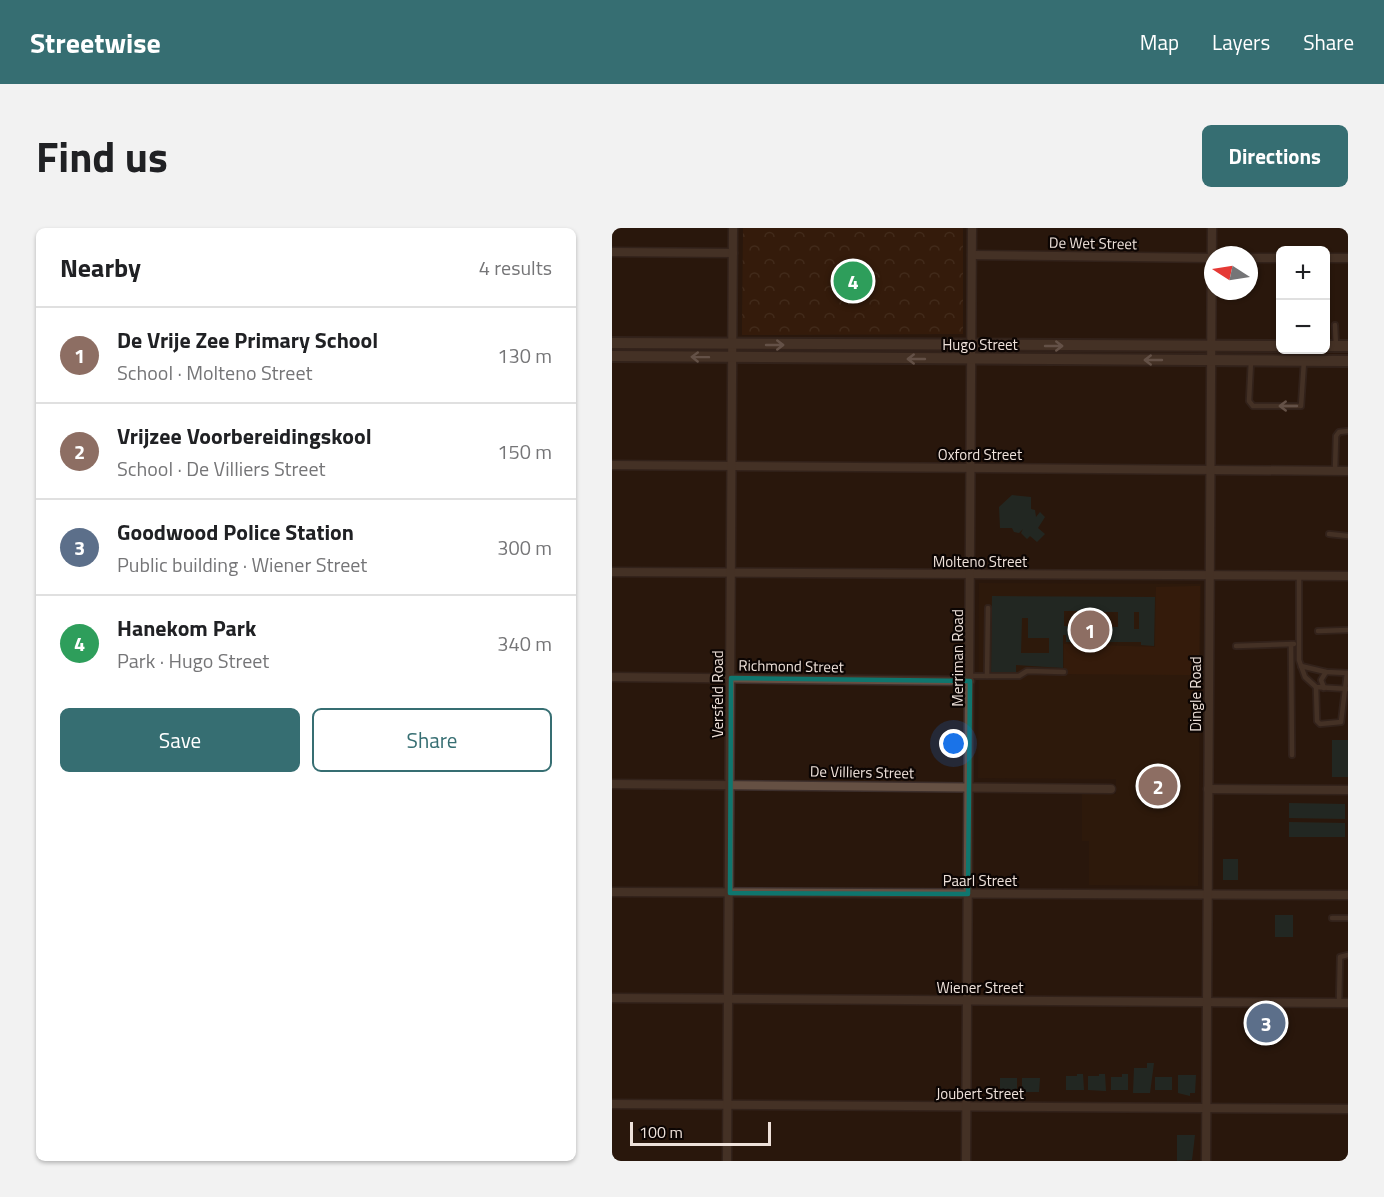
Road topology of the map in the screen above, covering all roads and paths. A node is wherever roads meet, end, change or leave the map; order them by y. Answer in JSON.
{"nodes":[{"id":1,"x":733,"y":228,"type":"edge"},
{"id":2,"x":972,"y":228,"type":"edge"},
{"id":3,"x":1212,"y":228,"type":"edge"},
{"id":4,"x":1212,"y":246,"type":"edge"},
{"id":5,"x":612,"y":252,"type":"edge"},
{"id":6,"x":733,"y":253,"type":"junction"},
{"id":7,"x":972,"y":255,"type":"junction"},
{"id":8,"x":1204,"y":258,"type":"edge"},
{"id":9,"x":1258,"y":258,"type":"edge"},
{"id":10,"x":1276,"y":258,"type":"edge"},
{"id":11,"x":1330,"y":258,"type":"edge"},
{"id":12,"x":1348,"y":258,"type":"edge"},
{"id":13,"x":1212,"y":300,"type":"edge"},
{"id":14,"x":1335,"y":325,"type":"dead end"},
{"id":15,"x":612,"y":343,"type":"edge"},
{"id":16,"x":642,"y":343,"type":"junction"},
{"id":17,"x":732,"y":344,"type":"junction"},
{"id":18,"x":972,"y":346,"type":"junction"},
{"id":19,"x":1276,"y":346,"type":"edge"},
{"id":20,"x":1330,"y":346,"type":"edge"},
{"id":21,"x":1348,"y":346,"type":"edge"},
{"id":22,"x":1211,"y":347,"type":"junction"},
{"id":23,"x":612,"y":356,"type":"edge"},
{"id":24,"x":642,"y":356,"type":"junction"},
{"id":25,"x":732,"y":358,"type":"junction"},
{"id":26,"x":972,"y":359,"type":"junction"},
{"id":27,"x":1212,"y":360,"type":"junction"},
{"id":28,"x":1251,"y":361,"type":"junction"},
{"id":29,"x":1304,"y":362,"type":"junction"},
{"id":30,"x":1348,"y":362,"type":"edge"},
{"id":31,"x":1348,"y":431,"type":"edge"},
{"id":32,"x":612,"y":465,"type":"edge"},
{"id":33,"x":731,"y":466,"type":"junction"},
{"id":34,"x":971,"y":468,"type":"junction"},
{"id":35,"x":1209,"y":469,"type":"junction"},
{"id":36,"x":1335,"y":471,"type":"junction"},
{"id":37,"x":1348,"y":471,"type":"edge"},
{"id":38,"x":1329,"y":534,"type":"dead end"},
{"id":39,"x":1348,"y":536,"type":"edge"},
{"id":40,"x":612,"y":572,"type":"edge"},
{"id":41,"x":731,"y":573,"type":"junction"},
{"id":42,"x":970,"y":574,"type":"junction"},
{"id":43,"x":1209,"y":575,"type":"junction"},
{"id":44,"x":1299,"y":575,"type":"junction"},
{"id":45,"x":1348,"y":576,"type":"edge"},
{"id":46,"x":988,"y":608,"type":"dead end"},
{"id":47,"x":1348,"y":630,"type":"edge"},
{"id":48,"x":1318,"y":631,"type":"dead end"},
{"id":49,"x":1292,"y":644,"type":"junction"},
{"id":50,"x":1299,"y":644,"type":"junction"},
{"id":51,"x":1236,"y":646,"type":"dead end"},
{"id":52,"x":1301,"y":666,"type":"junction"},
{"id":53,"x":1064,"y":672,"type":"dead end"},
{"id":54,"x":1326,"y":672,"type":"junction"},
{"id":55,"x":1347,"y":673,"type":"edge"},
{"id":56,"x":987,"y":676,"type":"junction"},
{"id":57,"x":612,"y":677,"type":"edge"},
{"id":58,"x":731,"y":678,"type":"junction"},
{"id":59,"x":970,"y":678,"type":"junction"},
{"id":60,"x":1316,"y":687,"type":"junction"},
{"id":61,"x":1324,"y":688,"type":"junction"},
{"id":62,"x":1347,"y":688,"type":"edge"},
{"id":63,"x":1292,"y":755,"type":"dead end"},
{"id":64,"x":612,"y":784,"type":"edge"},
{"id":65,"x":729,"y":784,"type":"junction"},
{"id":66,"x":969,"y":788,"type":"junction"},
{"id":67,"x":1111,"y":789,"type":"dead end"},
{"id":68,"x":1208,"y":789,"type":"junction"},
{"id":69,"x":1348,"y":790,"type":"edge"},
{"id":70,"x":612,"y":892,"type":"edge"},
{"id":71,"x":730,"y":893,"type":"junction"},
{"id":72,"x":968,"y":894,"type":"junction"},
{"id":73,"x":1208,"y":895,"type":"junction"},
{"id":74,"x":1348,"y":896,"type":"edge"},
{"id":75,"x":1332,"y":918,"type":"dead end"},
{"id":76,"x":1348,"y":918,"type":"edge"},
{"id":77,"x":1348,"y":955,"type":"edge"},
{"id":78,"x":612,"y":998,"type":"edge"},
{"id":79,"x":728,"y":999,"type":"junction"},
{"id":80,"x":968,"y":1001,"type":"junction"},
{"id":81,"x":1207,"y":1002,"type":"junction"},
{"id":82,"x":1343,"y":1003,"type":"edge"},
{"id":83,"x":612,"y":1104,"type":"edge"},
{"id":84,"x":727,"y":1104,"type":"junction"},
{"id":85,"x":966,"y":1107,"type":"junction"},
{"id":86,"x":1206,"y":1108,"type":"junction"},
{"id":87,"x":1348,"y":1109,"type":"edge"},
{"id":88,"x":727,"y":1161,"type":"edge"},
{"id":89,"x":966,"y":1161,"type":"edge"},
{"id":90,"x":1206,"y":1161,"type":"edge"}],
"edges":[{"from":1,"to":6,"type":"street","name":"Versfeld Road"},
{"from":2,"to":7,"type":"street","name":"Merriman Road"},
{"from":3,"to":4,"type":"street","name":"Dingle Road"},
{"from":5,"to":6,"type":"street"},
{"from":6,"to":17,"type":"street","name":"Versfeld Road"},
{"from":7,"to":8,"type":"street","name":"De Wet Street"},
{"from":7,"to":18,"type":"street","name":"Merriman Road"},
{"from":9,"to":10,"type":"street"},
{"from":11,"to":12,"type":"street"},
{"from":13,"to":22,"type":"street","name":"Dingle Road"},
{"from":14,"to":20,"type":"lane"},
{"from":15,"to":16,"type":"street","name":"Hugo Street"},
{"from":16,"to":17,"type":"street","name":"Hugo Street"},
{"from":16,"to":24,"type":"street"},
{"from":17,"to":18,"type":"street","name":"Hugo Street","one_way":true},
{"from":17,"to":25,"type":"street","name":"Versfeld Road"},
{"from":18,"to":22,"type":"street","name":"Hugo Street","one_way":true},
{"from":18,"to":26,"type":"street","name":"Merriman Road"},
{"from":19,"to":22,"type":"street","name":"Hugo Street"},
{"from":20,"to":21,"type":"street"},
{"from":22,"to":27,"type":"street","name":"Dingle Road"},
{"from":23,"to":24,"type":"street","name":"Hugo Street"},
{"from":25,"to":24,"type":"street","name":"Hugo Street","one_way":true},
{"from":26,"to":25,"type":"street","name":"Hugo Street","one_way":true},
{"from":25,"to":33,"type":"street","name":"Versfeld Road"},
{"from":27,"to":26,"type":"street","name":"Hugo Street","one_way":true},
{"from":26,"to":34,"type":"street","name":"Merriman Road"},
{"from":27,"to":28,"type":"street","name":"Hugo Street"},
{"from":27,"to":35,"type":"street","name":"Dingle Road"},
{"from":28,"to":29,"type":"street","name":"Hugo Street"},
{"from":29,"to":28,"type":"lane","one_way":true},
{"from":29,"to":30,"type":"street","name":"Hugo Street"},
{"from":31,"to":36,"type":"lane"},
{"from":32,"to":33,"type":"street","name":"Oxford Street"},
{"from":33,"to":34,"type":"street","name":"Oxford Street"},
{"from":33,"to":41,"type":"street","name":"Versfeld Road"},
{"from":34,"to":35,"type":"street","name":"Oxford Street"},
{"from":34,"to":42,"type":"street","name":"Merriman Road"},
{"from":35,"to":36,"type":"street","name":"Oxford Street"},
{"from":35,"to":43,"type":"street","name":"Dingle Road"},
{"from":36,"to":37,"type":"street","name":"Oxford Street"},
{"from":38,"to":39,"type":"lane"},
{"from":40,"to":41,"type":"street","name":"Molteno Street"},
{"from":41,"to":42,"type":"street","name":"Molteno Street"},
{"from":41,"to":58,"type":"street","name":"Versfeld Road"},
{"from":42,"to":43,"type":"street","name":"Molteno Street"},
{"from":42,"to":59,"type":"street","name":"Merriman Road"},
{"from":43,"to":44,"type":"street","name":"Molteno Street"},
{"from":43,"to":68,"type":"street","name":"Dingle Road"},
{"from":44,"to":45,"type":"street","name":"Molteno Street"},
{"from":44,"to":50,"type":"lane"},
{"from":46,"to":56,"type":"lane"},
{"from":47,"to":48,"type":"lane"},
{"from":49,"to":50,"type":"lane"},
{"from":49,"to":51,"type":"lane"},
{"from":49,"to":63,"type":"lane"},
{"from":50,"to":52,"type":"lane"},
{"from":52,"to":54,"type":"lane"},
{"from":52,"to":60,"type":"lane"},
{"from":53,"to":56,"type":"lane"},
{"from":54,"to":55,"type":"lane"},
{"from":54,"to":61,"type":"lane"},
{"from":55,"to":62,"type":"lane"},
{"from":56,"to":59,"type":"lane"},
{"from":57,"to":58,"type":"street","name":"Richmond Street"},
{"from":58,"to":59,"type":"street","name":"Richmond Street"},
{"from":58,"to":65,"type":"street","name":"Versfeld Road"},
{"from":59,"to":66,"type":"street","name":"Merriman Road"},
{"from":60,"to":61,"type":"lane"},
{"from":60,"to":62,"type":"lane"},
{"from":61,"to":62,"type":"lane"},
{"from":64,"to":65,"type":"street","name":"De Villiers Street"},
{"from":65,"to":66,"type":"street","name":"De Villiers Street"},
{"from":65,"to":71,"type":"street","name":"Versfeld Road"},
{"from":66,"to":67,"type":"street","name":"De Villiers Street"},
{"from":66,"to":72,"type":"street","name":"Merriman Road"},
{"from":68,"to":69,"type":"street"},
{"from":68,"to":73,"type":"street","name":"Dingle Road"},
{"from":70,"to":71,"type":"street","name":"Paarl Street"},
{"from":71,"to":72,"type":"street","name":"Paarl Street"},
{"from":71,"to":79,"type":"street","name":"Versfeld Road"},
{"from":72,"to":73,"type":"street","name":"Paarl Street"},
{"from":72,"to":80,"type":"street","name":"Merriman Road"},
{"from":73,"to":74,"type":"street","name":"Paarl Street"},
{"from":73,"to":81,"type":"street","name":"Dingle Road"},
{"from":75,"to":76,"type":"lane"},
{"from":77,"to":82,"type":"lane"},
{"from":78,"to":79,"type":"street","name":"Wiener Street"},
{"from":79,"to":80,"type":"street","name":"Wiener Street"},
{"from":79,"to":84,"type":"street","name":"Versfeld Road"},
{"from":80,"to":81,"type":"street","name":"Wiener Street"},
{"from":80,"to":85,"type":"street","name":"Merriman Road"},
{"from":81,"to":82,"type":"street","name":"Wiener Street"},
{"from":81,"to":86,"type":"street","name":"Dingle Road"},
{"from":83,"to":84,"type":"street","name":"Joubert Street"},
{"from":84,"to":85,"type":"street","name":"Joubert Street"},
{"from":84,"to":88,"type":"street","name":"Versfeld Road"},
{"from":85,"to":86,"type":"street","name":"Joubert Street"},
{"from":85,"to":89,"type":"street","name":"Merriman Road"},
{"from":86,"to":87,"type":"street","name":"Joubert Street"},
{"from":86,"to":90,"type":"street","name":"Dingle Road"}]}
